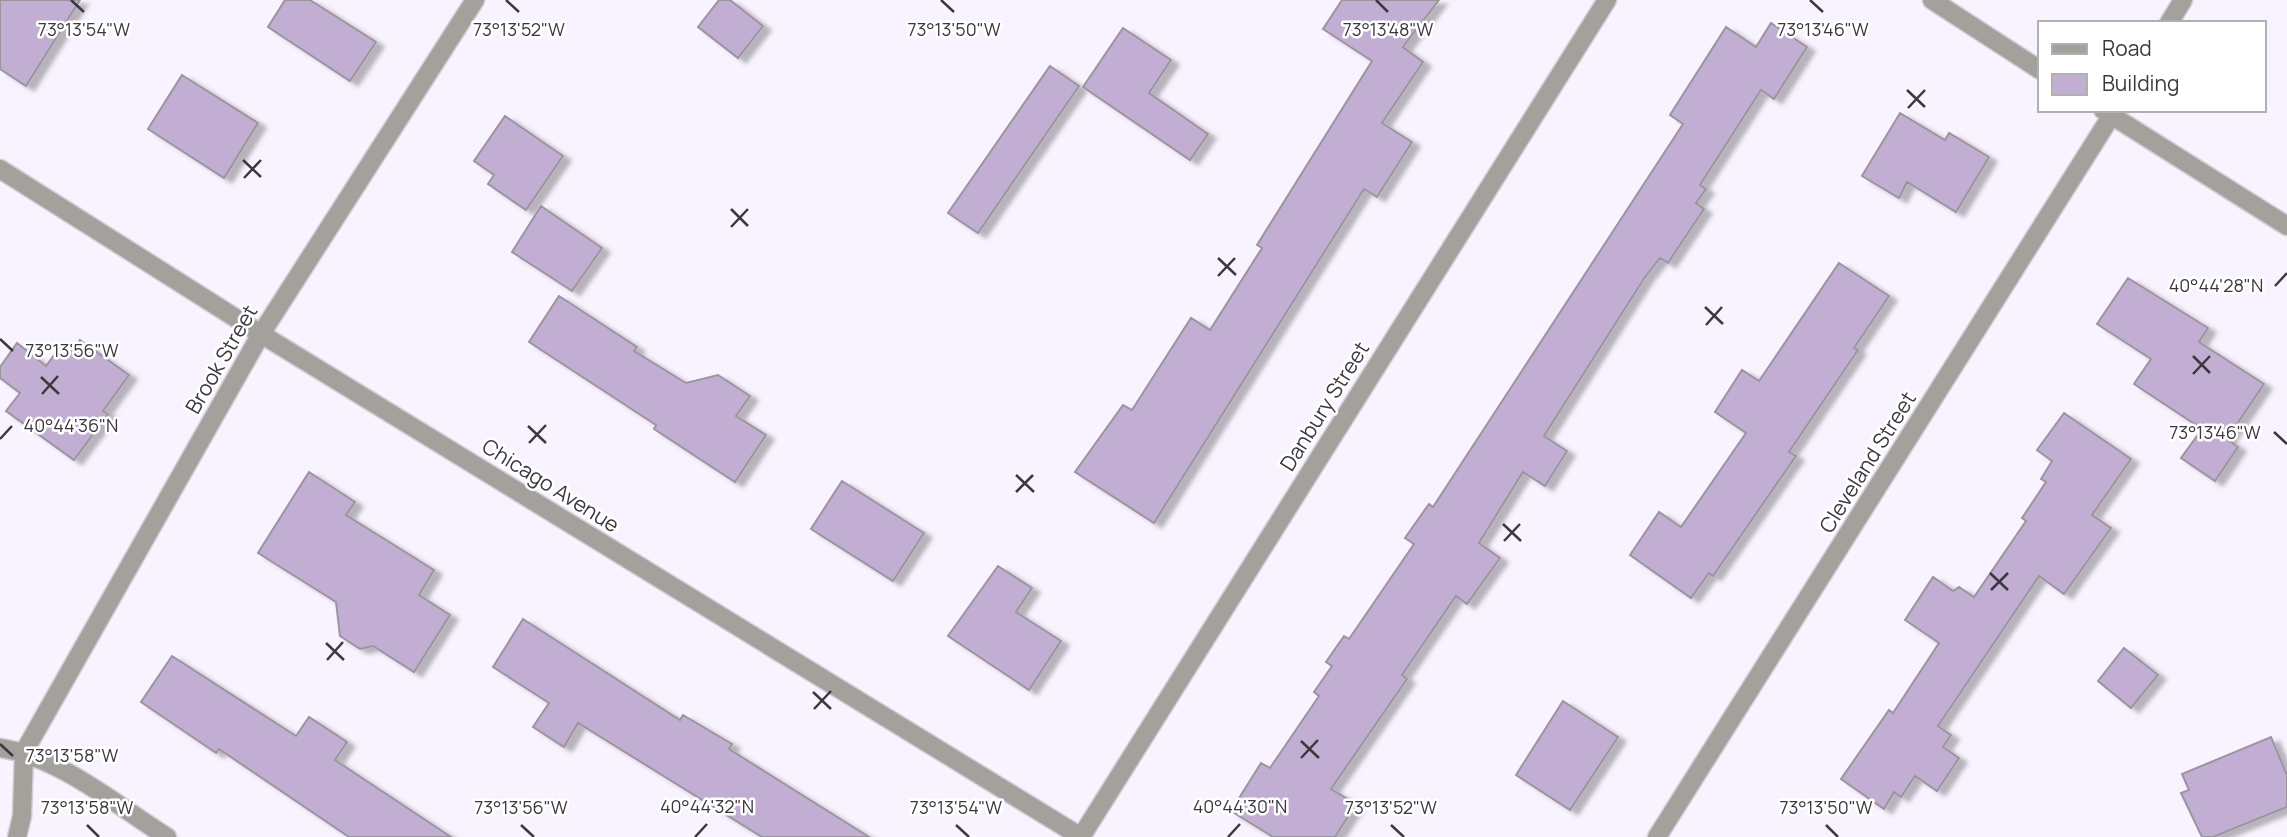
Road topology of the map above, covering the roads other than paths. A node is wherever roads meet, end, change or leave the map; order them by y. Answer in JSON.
{"nodes":[{"id":1,"x":475,"y":0,"type":"edge"},
{"id":2,"x":1607,"y":0,"type":"edge"},
{"id":3,"x":1932,"y":0,"type":"edge"},
{"id":4,"x":2183,"y":0,"type":"edge"},
{"id":5,"x":2170,"y":21,"type":"edge"},
{"id":6,"x":2038,"y":69,"type":"edge"},
{"id":7,"x":2110,"y":112,"type":"edge"},
{"id":8,"x":0,"y":169,"type":"edge"},
{"id":9,"x":2287,"y":226,"type":"edge"},
{"id":10,"x":261,"y":334,"type":"junction"},
{"id":11,"x":0,"y":748,"type":"edge"},
{"id":12,"x":24,"y":752,"type":"junction"},
{"id":13,"x":17,"y":837,"type":"edge"},
{"id":14,"x":167,"y":837,"type":"edge"},
{"id":15,"x":1081,"y":837,"type":"edge"},
{"id":16,"x":1657,"y":837,"type":"edge"}],
"edges":[{"from":1,"to":10,"type":"street","name":"Brook Street"},
{"from":2,"to":15,"type":"street","name":"Danbury Street"},
{"from":3,"to":6,"type":"street"},
{"from":4,"to":5,"type":"street"},
{"from":7,"to":9,"type":"street"},
{"from":7,"to":16,"type":"street","name":"Cleveland Street"},
{"from":8,"to":10,"type":"street","name":"Chicago Avenue"},
{"from":10,"to":12,"type":"street","name":"Brook Street"},
{"from":10,"to":15,"type":"street","name":"Chicago Avenue"},
{"from":11,"to":12,"type":"street"},
{"from":12,"to":13,"type":"street"},
{"from":12,"to":14,"type":"street"}]}
